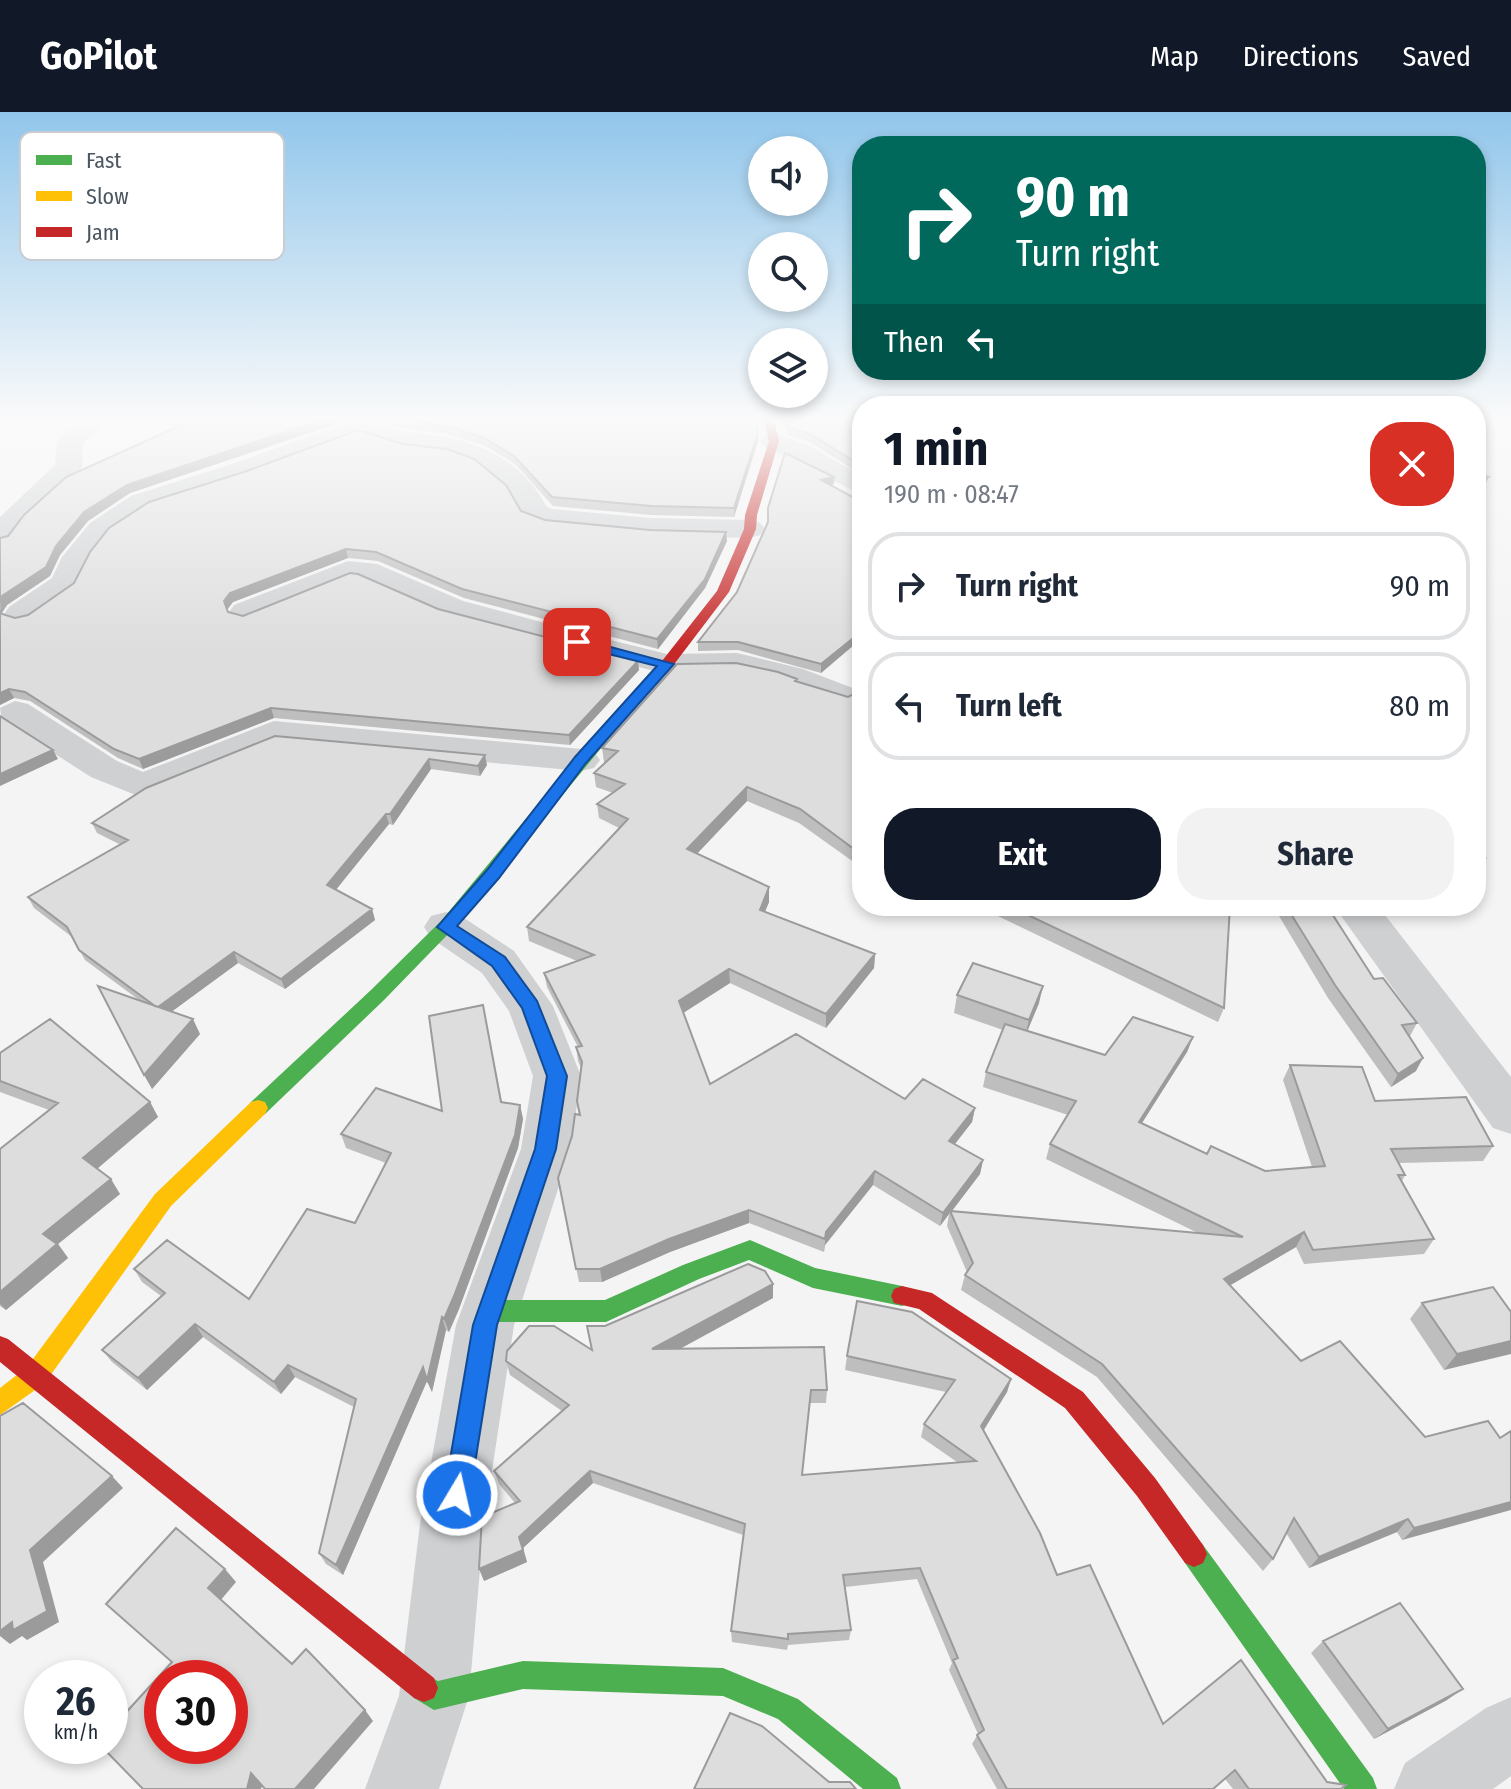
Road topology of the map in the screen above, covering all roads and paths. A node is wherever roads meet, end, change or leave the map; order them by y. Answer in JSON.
{"nodes":[{"id":1,"x":39,"y":494,"type":"edge"},
{"id":2,"x":165,"y":494,"type":"edge"},
{"id":3,"x":527,"y":494,"type":"edge"},
{"id":4,"x":756,"y":494,"type":"edge"},
{"id":5,"x":750,"y":529,"type":"junction"},
{"id":6,"x":0,"y":537,"type":"edge"},
{"id":7,"x":245,"y":612,"type":"edge"},
{"id":8,"x":20,"y":614,"type":"edge"},
{"id":9,"x":667,"y":664,"type":"junction"},
{"id":10,"x":846,"y":697,"type":"edge"},
{"id":11,"x":15,"y":712,"type":"dead end"},
{"id":12,"x":581,"y":760,"type":"junction"},
{"id":13,"x":1362,"y":916,"type":"edge"},
{"id":14,"x":446,"y":927,"type":"junction"},
{"id":15,"x":1511,"y":1114,"type":"edge"},
{"id":16,"x":490,"y":1311,"type":"junction"},
{"id":17,"x":0,"y":1347,"type":"edge"},
{"id":18,"x":36,"y":1375,"type":"junction"},
{"id":19,"x":0,"y":1403,"type":"edge"},
{"id":20,"x":434,"y":1696,"type":"junction"},
{"id":21,"x":1511,"y":1733,"type":"edge"},
{"id":22,"x":402,"y":1789,"type":"edge"},
{"id":23,"x":886,"y":1789,"type":"edge"},
{"id":24,"x":1362,"y":1789,"type":"edge"},
{"id":25,"x":1431,"y":1789,"type":"edge"}],
"edges":[{"from":1,"to":6,"type":"street"},
{"from":2,"to":8,"type":"street"},
{"from":3,"to":5,"type":"street"},
{"from":4,"to":5,"type":"street"},
{"from":5,"to":9,"type":"street"},
{"from":7,"to":9,"type":"street"},
{"from":9,"to":10,"type":"street"},
{"from":9,"to":12,"type":"street"},
{"from":11,"to":12,"type":"street"},
{"from":12,"to":14,"type":"street"},
{"from":13,"to":15,"type":"street"},
{"from":14,"to":16,"type":"street"},
{"from":14,"to":18,"type":"street"},
{"from":16,"to":20,"type":"street"},
{"from":16,"to":24,"type":"street"},
{"from":17,"to":18,"type":"street"},
{"from":18,"to":19,"type":"street"},
{"from":18,"to":20,"type":"street"},
{"from":20,"to":22,"type":"street"},
{"from":20,"to":23,"type":"street"},
{"from":21,"to":25,"type":"street"}]}
